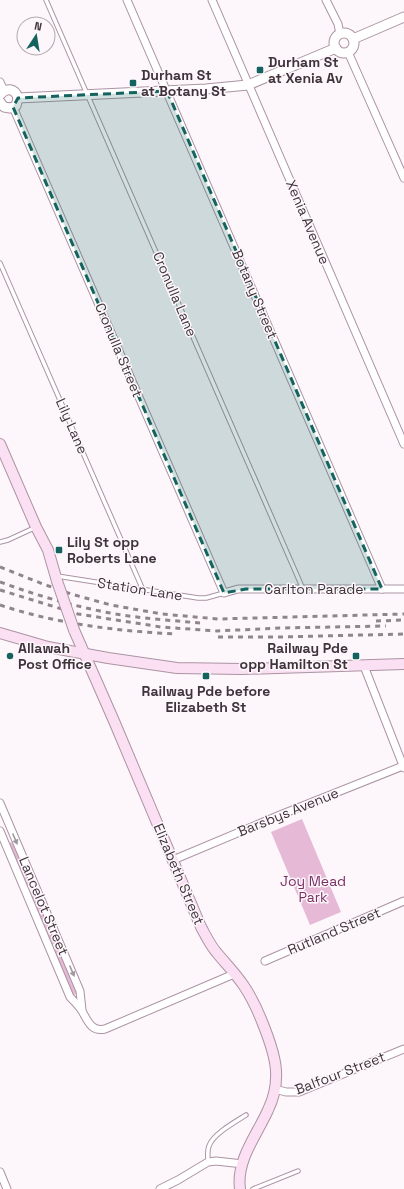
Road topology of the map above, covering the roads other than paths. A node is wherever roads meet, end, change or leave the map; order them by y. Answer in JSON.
{"nodes":[{"id":1,"x":46,"y":0,"type":"edge"},
{"id":2,"x":127,"y":0,"type":"edge"},
{"id":3,"x":212,"y":0,"type":"edge"},
{"id":4,"x":326,"y":0,"type":"edge"},
{"id":5,"x":404,"y":17,"type":"edge"},
{"id":6,"x":340,"y":34,"type":"junction"},
{"id":7,"x":354,"y":39,"type":"junction"},
{"id":8,"x":336,"y":48,"type":"junction"},
{"id":9,"x":348,"y":52,"type":"junction"},
{"id":10,"x":0,"y":82,"type":"edge"},
{"id":11,"x":248,"y":85,"type":"junction"},
{"id":12,"x":167,"y":91,"type":"junction"},
{"id":13,"x":2,"y":93,"type":"edge"},
{"id":14,"x":88,"y":94,"type":"junction"},
{"id":15,"x":18,"y":98,"type":"junction"},
{"id":16,"x":0,"y":102,"type":"edge"},
{"id":17,"x":13,"y":107,"type":"junction"},
{"id":18,"x":404,"y":178,"type":"edge"},
{"id":19,"x":0,"y":263,"type":"edge"},
{"id":20,"x":404,"y":443,"type":"edge"},
{"id":21,"x":0,"y":444,"type":"edge"},
{"id":22,"x":36,"y":526,"type":"junction"},
{"id":23,"x":0,"y":542,"type":"edge"},
{"id":24,"x":56,"y":578,"type":"junction"},
{"id":25,"x":302,"y":589,"type":"junction"},
{"id":26,"x":382,"y":589,"type":"junction"},
{"id":27,"x":404,"y":589,"type":"edge"},
{"id":28,"x":143,"y":590,"type":"junction"},
{"id":29,"x":224,"y":593,"type":"junction"},
{"id":30,"x":0,"y":633,"type":"edge"},
{"id":31,"x":84,"y":654,"type":"junction"},
{"id":32,"x":404,"y":664,"type":"edge"},
{"id":33,"x":364,"y":666,"type":"junction"},
{"id":34,"x":404,"y":767,"type":"edge"},
{"id":35,"x":0,"y":803,"type":"edge"},
{"id":36,"x":0,"y":831,"type":"edge"},
{"id":37,"x":173,"y":860,"type":"junction"},
{"id":38,"x":404,"y":900,"type":"edge"},
{"id":39,"x":265,"y":961,"type":"dead end"},
{"id":40,"x":234,"y":974,"type":"junction"},
{"id":41,"x":82,"y":1010,"type":"junction"},
{"id":42,"x":404,"y":1048,"type":"edge"},
{"id":43,"x":276,"y":1089,"type":"junction"},
{"id":44,"x":246,"y":1115,"type":"dead end"},
{"id":45,"x":208,"y":1162,"type":"junction"},
{"id":46,"x":243,"y":1164,"type":"junction"},
{"id":47,"x":298,"y":1171,"type":"dead end"},
{"id":48,"x":0,"y":1172,"type":"edge"},
{"id":49,"x":7,"y":1189,"type":"edge"},
{"id":50,"x":160,"y":1189,"type":"edge"},
{"id":51,"x":240,"y":1189,"type":"edge"},
{"id":52,"x":253,"y":1189,"type":"edge"}],
"edges":[{"from":1,"to":14,"type":"lane","name":"Cronulla Lane"},
{"from":2,"to":12,"type":"street","name":"Botany Street"},
{"from":3,"to":11,"type":"street","name":"Xenia Avenue"},
{"from":4,"to":6,"type":"street"},
{"from":5,"to":7,"type":"street"},
{"from":6,"to":7,"type":"street"},
{"from":6,"to":8,"type":"street"},
{"from":7,"to":9,"type":"street"},
{"from":8,"to":9,"type":"street"},
{"from":8,"to":11,"type":"street"},
{"from":9,"to":18,"type":"street"},
{"from":10,"to":13,"type":"street"},
{"from":11,"to":12,"type":"street"},
{"from":11,"to":20,"type":"street","name":"Xenia Avenue"},
{"from":12,"to":14,"type":"street"},
{"from":12,"to":26,"type":"street","name":"Botany Street"},
{"from":13,"to":15,"type":"street"},
{"from":14,"to":15,"type":"street"},
{"from":14,"to":25,"type":"lane","name":"Cronulla Lane"},
{"from":15,"to":17,"type":"street"},
{"from":16,"to":17,"type":"street"},
{"from":17,"to":29,"type":"street","name":"Cronulla Street"},
{"from":19,"to":28,"type":"lane","name":"Lily Lane"},
{"from":21,"to":22,"type":"main road","name":"Elizabeth Street"},
{"from":22,"to":23,"type":"lane"},
{"from":22,"to":24,"type":"main road","name":"Elizabeth Street"},
{"from":24,"to":28,"type":"lane","name":"Station Lane"},
{"from":24,"to":31,"type":"main road","name":"Elizabeth Street","bridge":true},
{"from":25,"to":26,"type":"street","name":"Carlton Parade"},
{"from":25,"to":29,"type":"street","name":"Carlton Parade"},
{"from":26,"to":27,"type":"street","name":"Carlton Parade"},
{"from":28,"to":29,"type":"lane","name":"Station Lane"},
{"from":30,"to":31,"type":"main road"},
{"from":31,"to":33,"type":"main road"},
{"from":31,"to":37,"type":"main road","name":"Elizabeth Street"},
{"from":32,"to":33,"type":"main road"},
{"from":33,"to":34,"type":"street"},
{"from":34,"to":37,"type":"street","name":"Barsbys Avenue"},
{"from":35,"to":41,"type":"street","name":"Lancelot Street","one_way":true},
{"from":36,"to":41,"type":"street","name":"Lancelot Street"},
{"from":37,"to":40,"type":"main road","name":"Elizabeth Street"},
{"from":38,"to":39,"type":"street","name":"Rutland Street"},
{"from":40,"to":41,"type":"street","name":"Lancelot Street"},
{"from":40,"to":43,"type":"main road","name":"Elizabeth Street"},
{"from":42,"to":43,"type":"street","name":"Balfour Street"},
{"from":43,"to":46,"type":"main road"},
{"from":44,"to":45,"type":"lane"},
{"from":45,"to":46,"type":"street"},
{"from":45,"to":50,"type":"street"},
{"from":46,"to":51,"type":"main road"},
{"from":47,"to":52,"type":"lane"},
{"from":48,"to":49,"type":"street"}]}
